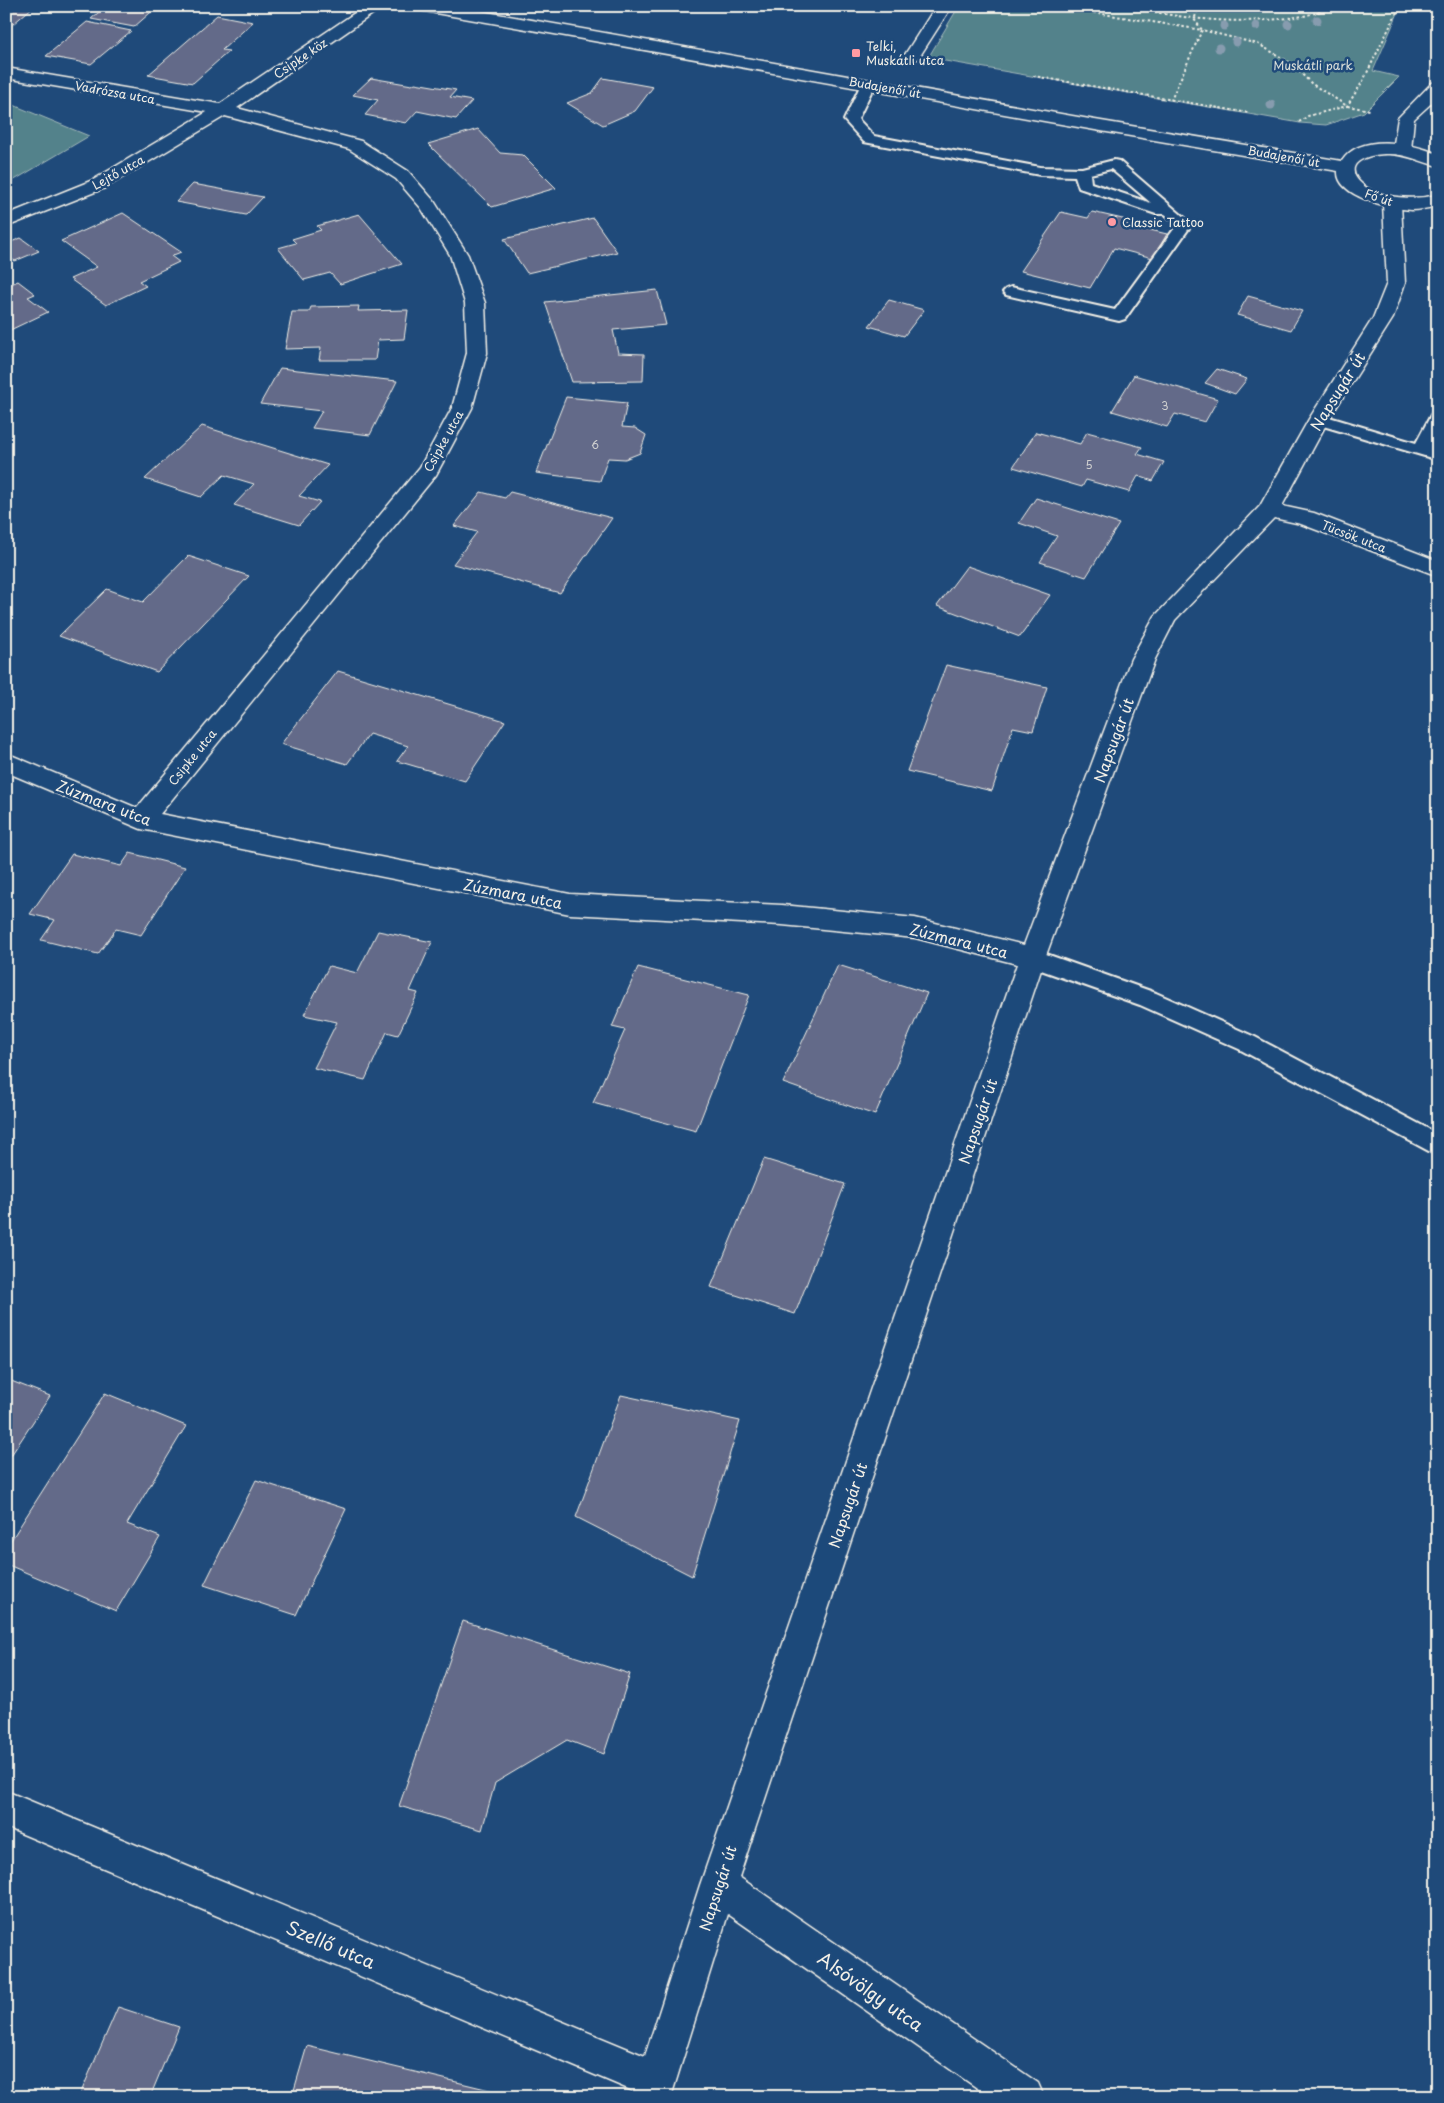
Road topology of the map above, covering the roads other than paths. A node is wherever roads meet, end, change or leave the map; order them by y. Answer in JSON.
{"nodes":[{"id":1,"x":376,"y":6,"type":"edge"},
{"id":2,"x":424,"y":6,"type":"edge"},
{"id":3,"x":944,"y":6,"type":"edge"},
{"id":4,"x":912,"y":56,"type":"dead end"},
{"id":5,"x":6,"y":73,"type":"edge"},
{"id":6,"x":868,"y":84,"type":"junction"},
{"id":7,"x":1438,"y":87,"type":"edge"},
{"id":8,"x":224,"y":110,"type":"junction"},
{"id":9,"x":1402,"y":150,"type":"junction"},
{"id":10,"x":1438,"y":161,"type":"edge"},
{"id":11,"x":1346,"y":167,"type":"junction"},
{"id":12,"x":1082,"y":172,"type":"junction"},
{"id":13,"x":1438,"y":200,"type":"edge"},
{"id":14,"x":1392,"y":203,"type":"junction"},
{"id":15,"x":1174,"y":216,"type":"junction"},
{"id":16,"x":6,"y":222,"type":"edge"},
{"id":17,"x":1011,"y":292,"type":"dead end"},
{"id":18,"x":1438,"y":417,"type":"edge"},
{"id":19,"x":1319,"y":419,"type":"junction"},
{"id":20,"x":1421,"y":450,"type":"junction"},
{"id":21,"x":1438,"y":455,"type":"edge"},
{"id":22,"x":1269,"y":510,"type":"junction"},
{"id":23,"x":1438,"y":569,"type":"edge"},
{"id":24,"x":6,"y":762,"type":"edge"},
{"id":25,"x":141,"y":820,"type":"junction"},
{"id":26,"x":1032,"y":958,"type":"junction"},
{"id":27,"x":1438,"y":1146,"type":"edge"},
{"id":28,"x":6,"y":1808,"type":"edge"},
{"id":29,"x":718,"y":1885,"type":"junction"},
{"id":30,"x":653,"y":2088,"type":"edge"},
{"id":31,"x":1024,"y":2097,"type":"edge"}],
"edges":[{"from":1,"to":8,"type":"street","name":"Csipke köz"},
{"from":2,"to":6,"type":"street","name":"Budajenői út"},
{"from":3,"to":4,"type":"street"},
{"from":5,"to":8,"type":"street","name":"Vadrózsa utca"},
{"from":6,"to":11,"type":"street","name":"Budajenői út"},
{"from":6,"to":12,"type":"lane"},
{"from":7,"to":9,"type":"street"},
{"from":8,"to":16,"type":"street","name":"Lejtő utca"},
{"from":8,"to":25,"type":"street","name":"Csipke utca"},
{"from":9,"to":10,"type":"street"},
{"from":9,"to":11,"type":"street"},
{"from":11,"to":14,"type":"street","name":"Fő út"},
{"from":12,"to":15,"type":"lane"},
{"from":12,"to":15,"type":"lane"},
{"from":13,"to":14,"type":"street","name":"Fő út"},
{"from":14,"to":19,"type":"street","name":"Napsugár út"},
{"from":15,"to":17,"type":"lane"},
{"from":18,"to":20,"type":"lane"},
{"from":19,"to":20,"type":"lane"},
{"from":19,"to":22,"type":"street","name":"Napsugár út"},
{"from":20,"to":21,"type":"lane"},
{"from":22,"to":23,"type":"street","name":"Tücsök utca"},
{"from":22,"to":26,"type":"street","name":"Napsugár út"},
{"from":24,"to":25,"type":"street","name":"Zúzmara utca"},
{"from":25,"to":26,"type":"street","name":"Zúzmara utca"},
{"from":26,"to":27,"type":"lane"},
{"from":26,"to":29,"type":"street","name":"Napsugár út"},
{"from":28,"to":30,"type":"street","name":"Szellő utca"},
{"from":29,"to":30,"type":"street","name":"Napsugár út"},
{"from":29,"to":31,"type":"street","name":"Alsóvölgy utca"}]}
